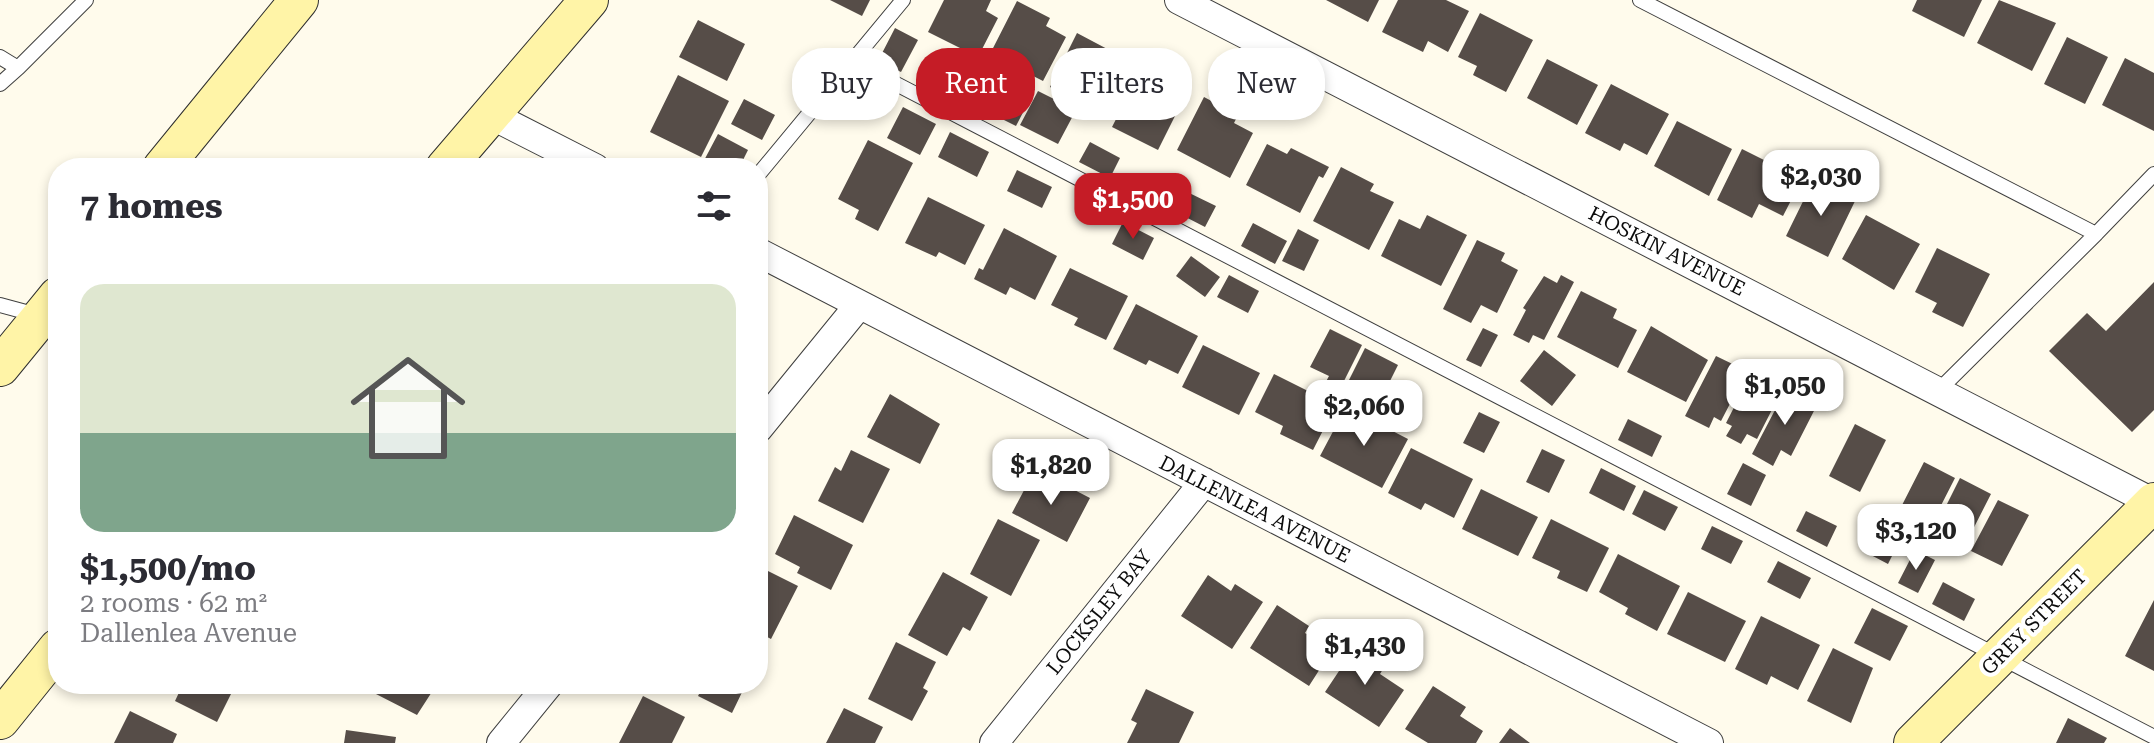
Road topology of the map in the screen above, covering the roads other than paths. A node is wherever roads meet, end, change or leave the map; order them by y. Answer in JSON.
{"nodes":[{"id":1,"x":86,"y":0,"type":"edge"},
{"id":2,"x":299,"y":0,"type":"edge"},
{"id":3,"x":589,"y":0,"type":"edge"},
{"id":4,"x":903,"y":0,"type":"edge"},
{"id":5,"x":1179,"y":0,"type":"edge"},
{"id":6,"x":1640,"y":0,"type":"edge"},
{"id":7,"x":863,"y":48,"type":"edge"},
{"id":8,"x":0,"y":57,"type":"edge"},
{"id":9,"x":18,"y":68,"type":"junction"},
{"id":10,"x":0,"y":84,"type":"edge"},
{"id":11,"x":900,"y":86,"type":"edge"},
{"id":12,"x":489,"y":114,"type":"junction"},
{"id":13,"x":803,"y":120,"type":"edge"},
{"id":14,"x":170,"y":158,"type":"edge"},
{"id":15,"x":453,"y":158,"type":"edge"},
{"id":16,"x":575,"y":158,"type":"edge"},
{"id":17,"x":768,"y":163,"type":"edge"},
{"id":18,"x":2154,"y":174,"type":"edge"},
{"id":19,"x":2096,"y":234,"type":"junction"},
{"id":20,"x":768,"y":257,"type":"edge"},
{"id":21,"x":0,"y":305,"type":"edge"},
{"id":22,"x":859,"y":305,"type":"junction"},
{"id":23,"x":48,"y":306,"type":"edge"},
{"id":24,"x":48,"y":307,"type":"edge"},
{"id":25,"x":0,"y":367,"type":"edge"},
{"id":26,"x":1938,"y":391,"type":"junction"},
{"id":27,"x":768,"y":417,"type":"edge"},
{"id":28,"x":1204,"y":482,"type":"junction"},
{"id":29,"x":2154,"y":502,"type":"edge"},
{"id":30,"x":1999,"y":656,"type":"junction"},
{"id":31,"x":48,"y":660,"type":"edge"},
{"id":32,"x":541,"y":694,"type":"edge"},
{"id":33,"x":0,"y":720,"type":"edge"},
{"id":34,"x":2154,"y":737,"type":"edge"},
{"id":35,"x":501,"y":743,"type":"edge"},
{"id":36,"x":994,"y":743,"type":"edge"},
{"id":37,"x":1709,"y":743,"type":"edge"},
{"id":38,"x":1913,"y":743,"type":"edge"}],
"edges":[{"from":1,"to":9,"type":"lane"},
{"from":2,"to":14,"type":"street"},
{"from":3,"to":12,"type":"street"},
{"from":4,"to":7,"type":"lane"},
{"from":5,"to":26,"type":"street","name":"HOSKIN AVENUE"},
{"from":6,"to":19,"type":"lane"},
{"from":8,"to":9,"type":"lane"},
{"from":9,"to":10,"type":"lane"},
{"from":11,"to":30,"type":"lane"},
{"from":12,"to":15,"type":"street"},
{"from":12,"to":16,"type":"street"},
{"from":13,"to":17,"type":"lane"},
{"from":18,"to":19,"type":"lane"},
{"from":19,"to":26,"type":"lane"},
{"from":20,"to":22,"type":"street","name":"DALLENLEA AVENUE"},
{"from":21,"to":23,"type":"lane"},
{"from":22,"to":27,"type":"street"},
{"from":22,"to":28,"type":"street","name":"DALLENLEA AVENUE"},
{"from":24,"to":25,"type":"street"},
{"from":26,"to":29,"type":"street","name":"HOSKIN AVENUE"},
{"from":28,"to":36,"type":"street","name":"LOCKSLEY BAY"},
{"from":28,"to":37,"type":"street","name":"DALLENLEA AVENUE"},
{"from":29,"to":30,"type":"street","name":"GREY STREET"},
{"from":30,"to":34,"type":"lane"},
{"from":30,"to":38,"type":"street","name":"GREY STREET"},
{"from":31,"to":33,"type":"street"},
{"from":32,"to":35,"type":"street"}]}
